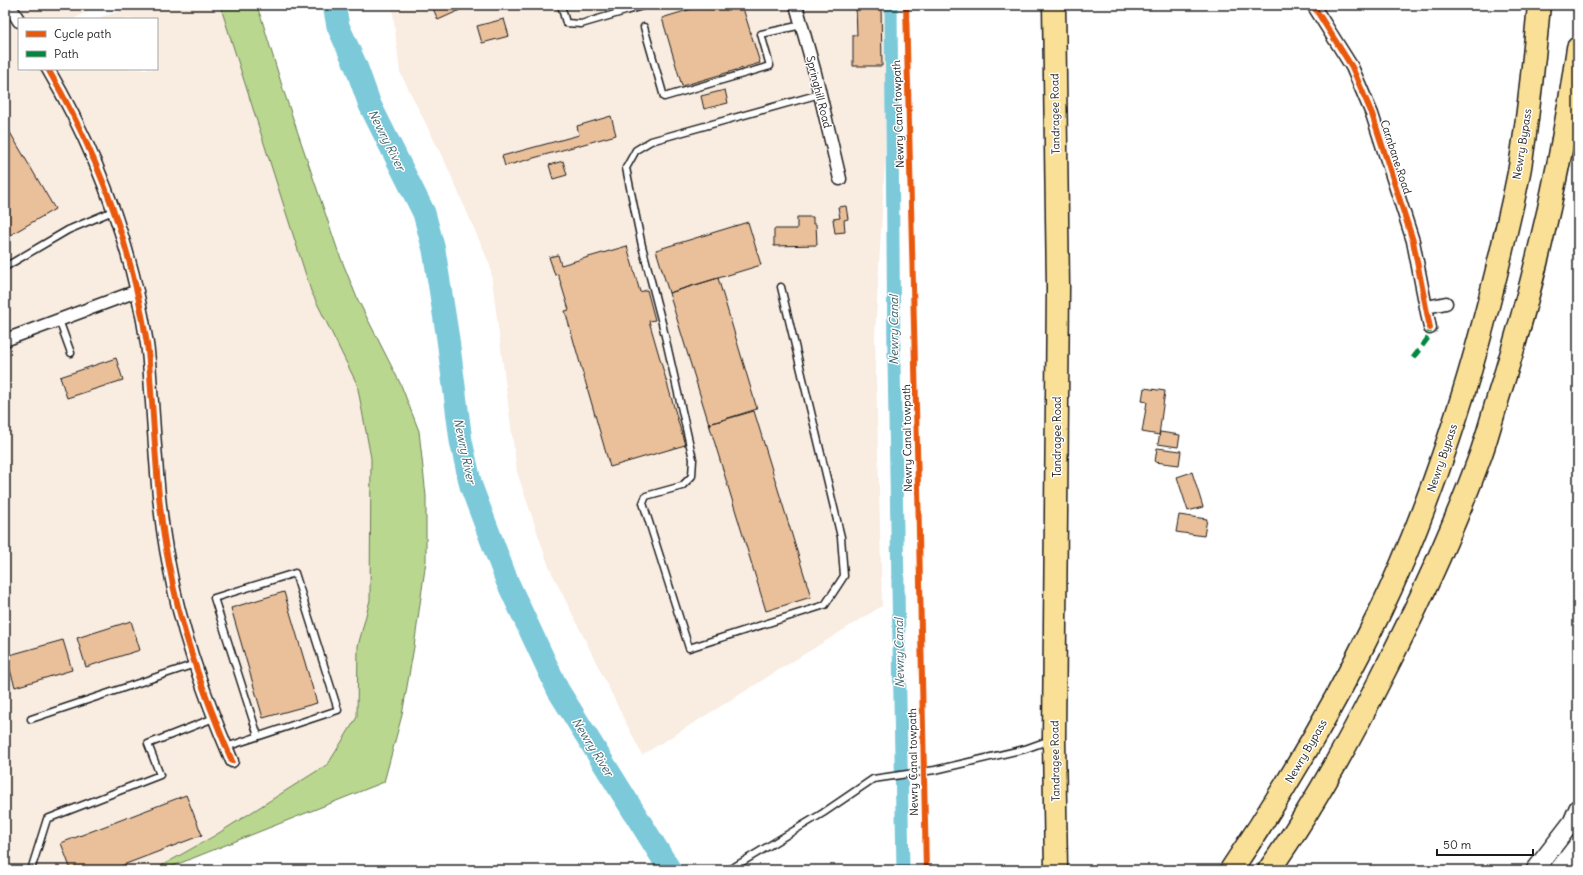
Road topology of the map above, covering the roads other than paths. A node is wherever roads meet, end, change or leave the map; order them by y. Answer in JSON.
{"nodes":[{"id":1,"x":9,"y":5,"type":"edge"},
{"id":2,"x":561,"y":5,"type":"edge"},
{"id":3,"x":646,"y":5,"type":"edge"},
{"id":4,"x":796,"y":5,"type":"edge"},
{"id":5,"x":1054,"y":5,"type":"edge"},
{"id":6,"x":1313,"y":5,"type":"edge"},
{"id":7,"x":1539,"y":5,"type":"edge"},
{"id":8,"x":18,"y":19,"type":"edge"},
{"id":9,"x":802,"y":25,"type":"junction"},
{"id":10,"x":644,"y":27,"type":"dead end"},
{"id":11,"x":1578,"y":48,"type":"edge"},
{"id":12,"x":49,"y":70,"type":"edge"},
{"id":13,"x":820,"y":94,"type":"junction"},
{"id":14,"x":840,"y":179,"type":"dead end"},
{"id":15,"x":113,"y":211,"type":"junction"},
{"id":16,"x":5,"y":266,"type":"edge"},
{"id":17,"x":781,"y":287,"type":"dead end"},
{"id":18,"x":137,"y":291,"type":"junction"},
{"id":19,"x":1446,"y":303,"type":"dead end"},
{"id":20,"x":1427,"y":307,"type":"junction"},
{"id":21,"x":59,"y":320,"type":"junction"},
{"id":22,"x":1430,"y":328,"type":"dead end"},
{"id":23,"x":5,"y":340,"type":"edge"},
{"id":24,"x":71,"y":353,"type":"dead end"},
{"id":25,"x":195,"y":664,"type":"junction"},
{"id":26,"x":214,"y":718,"type":"junction"},
{"id":27,"x":31,"y":719,"type":"dead end"},
{"id":28,"x":258,"y":736,"type":"junction"},
{"id":29,"x":1054,"y":739,"type":"junction"},
{"id":30,"x":226,"y":747,"type":"junction"},
{"id":31,"x":232,"y":761,"type":"dead end"},
{"id":32,"x":1578,"y":808,"type":"edge"},
{"id":33,"x":31,"y":870,"type":"edge"},
{"id":34,"x":729,"y":870,"type":"edge"},
{"id":35,"x":1056,"y":870,"type":"edge"},
{"id":36,"x":1231,"y":870,"type":"edge"},
{"id":37,"x":1270,"y":870,"type":"edge"},
{"id":38,"x":1534,"y":870,"type":"edge"}],
"edges":[{"from":1,"to":8,"type":"street"},
{"from":2,"to":3,"type":"lane"},
{"from":4,"to":9,"type":"street","name":"Springhill Road"},
{"from":5,"to":29,"type":"highway","name":"Tandragee Road"},
{"from":6,"to":20,"type":"street","name":"Carnbane Road"},
{"from":7,"to":36,"type":"highway","name":"Newry Bypass"},
{"from":9,"to":10,"type":"lane"},
{"from":9,"to":13,"type":"street","name":"Springhill Road"},
{"from":11,"to":37,"type":"highway"},
{"from":12,"to":15,"type":"street"},
{"from":13,"to":14,"type":"street","name":"Springhill Road"},
{"from":13,"to":17,"type":"lane"},
{"from":15,"to":16,"type":"lane"},
{"from":15,"to":18,"type":"street"},
{"from":18,"to":21,"type":"street"},
{"from":18,"to":25,"type":"street"},
{"from":19,"to":20,"type":"street"},
{"from":20,"to":22,"type":"street","name":"Carnbane Road"},
{"from":21,"to":23,"type":"street"},
{"from":21,"to":24,"type":"lane"},
{"from":25,"to":26,"type":"street"},
{"from":25,"to":27,"type":"lane"},
{"from":26,"to":30,"type":"street"},
{"from":26,"to":33,"type":"lane"},
{"from":28,"to":28,"type":"lane"},
{"from":28,"to":30,"type":"lane"},
{"from":29,"to":34,"type":"lane"},
{"from":29,"to":35,"type":"highway","name":"Tandragee Road"},
{"from":30,"to":31,"type":"street"},
{"from":32,"to":38,"type":"street"}]}
